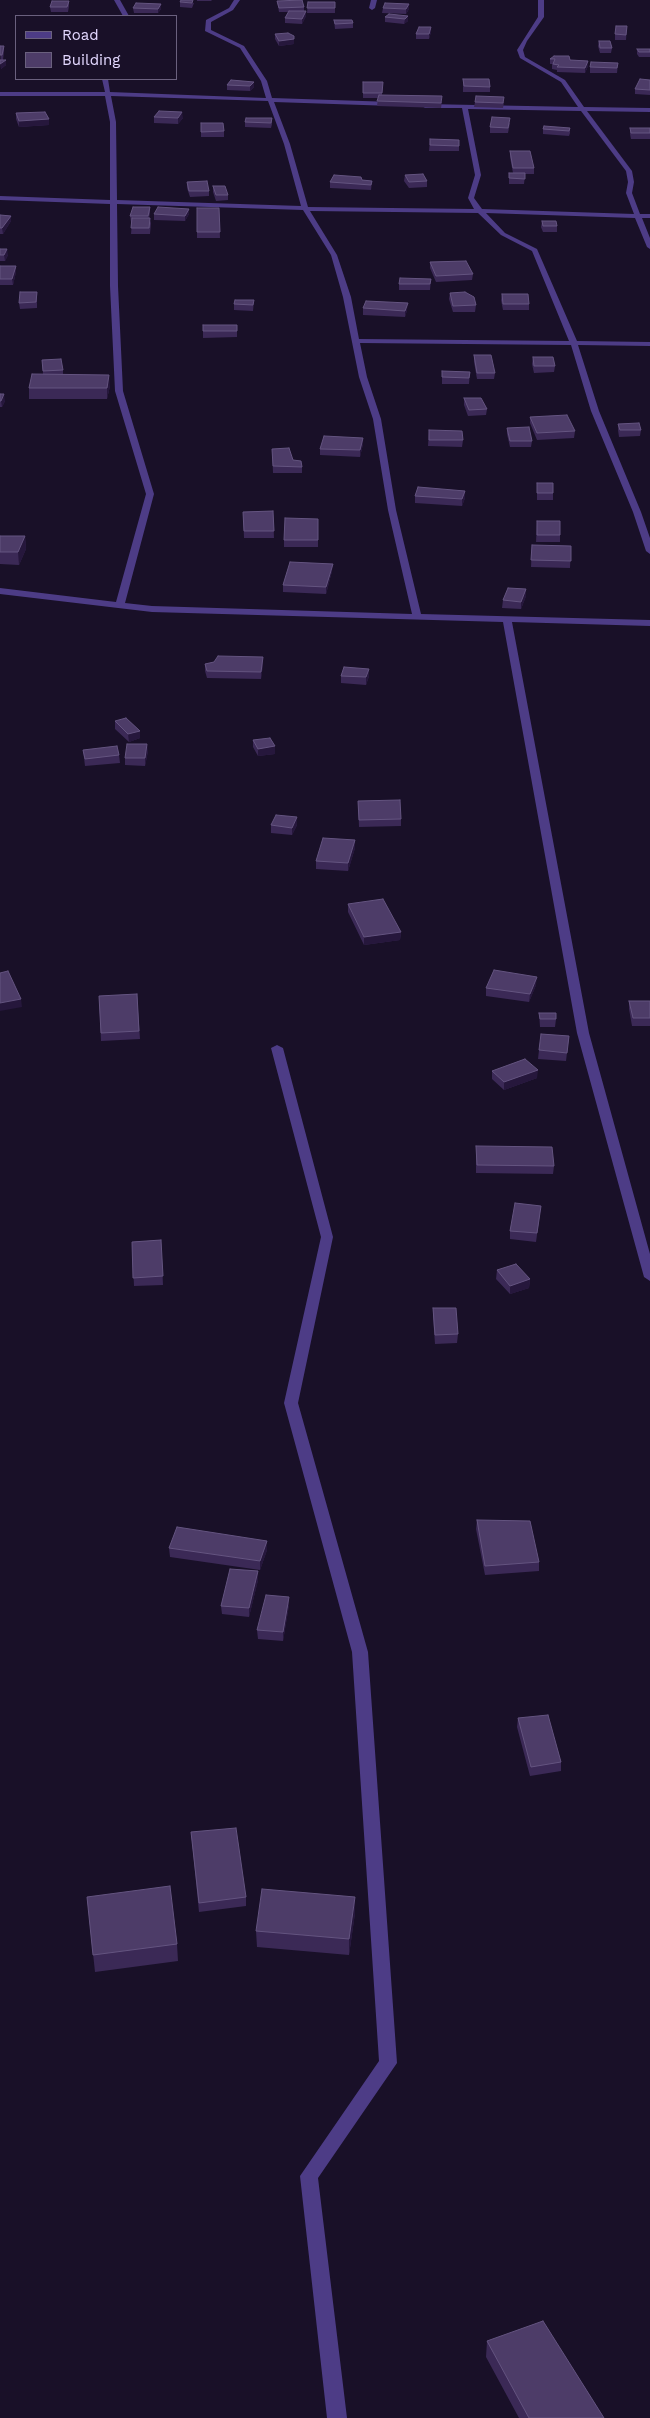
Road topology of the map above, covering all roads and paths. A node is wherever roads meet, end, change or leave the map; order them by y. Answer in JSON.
{"nodes":[{"id":1,"x":117,"y":0,"type":"edge"},
{"id":2,"x":237,"y":0,"type":"edge"},
{"id":3,"x":374,"y":0,"type":"edge"},
{"id":4,"x":541,"y":0,"type":"edge"},
{"id":5,"x":372,"y":8,"type":"dead end"},
{"id":6,"x":125,"y":15,"type":"edge"},
{"id":7,"x":105,"y":80,"type":"edge"},
{"id":8,"x":0,"y":94,"type":"edge"},
{"id":9,"x":108,"y":94,"type":"junction"},
{"id":10,"x":272,"y":100,"type":"junction"},
{"id":11,"x":405,"y":105,"type":"edge"},
{"id":12,"x":415,"y":105,"type":"edge"},
{"id":13,"x":465,"y":108,"type":"junction"},
{"id":14,"x":581,"y":109,"type":"junction"},
{"id":15,"x":650,"y":110,"type":"edge"},
{"id":16,"x":0,"y":198,"type":"edge"},
{"id":17,"x":114,"y":202,"type":"junction"},
{"id":18,"x":305,"y":208,"type":"junction"},
{"id":19,"x":481,"y":211,"type":"junction"},
{"id":20,"x":637,"y":216,"type":"junction"},
{"id":21,"x":650,"y":216,"type":"edge"},
{"id":22,"x":650,"y":247,"type":"edge"},
{"id":23,"x":356,"y":341,"type":"junction"},
{"id":24,"x":574,"y":343,"type":"junction"},
{"id":25,"x":650,"y":344,"type":"edge"},
{"id":26,"x":637,"y":512,"type":"junction"},
{"id":27,"x":650,"y":512,"type":"edge"},
{"id":28,"x":650,"y":551,"type":"edge"},
{"id":29,"x":0,"y":591,"type":"edge"},
{"id":30,"x":120,"y":605,"type":"junction"},
{"id":31,"x":417,"y":617,"type":"junction"},
{"id":32,"x":507,"y":619,"type":"junction"},
{"id":33,"x":650,"y":623,"type":"edge"},
{"id":34,"x":277,"y":1048,"type":"dead end"},
{"id":35,"x":650,"y":1277,"type":"edge"},
{"id":36,"x":337,"y":2418,"type":"edge"}],
"edges":[{"from":1,"to":6,"type":"street"},
{"from":2,"to":10,"type":"street"},
{"from":3,"to":5,"type":"street"},
{"from":4,"to":14,"type":"street"},
{"from":7,"to":9,"type":"street"},
{"from":8,"to":9,"type":"street"},
{"from":9,"to":10,"type":"street"},
{"from":9,"to":17,"type":"street"},
{"from":10,"to":11,"type":"street"},
{"from":10,"to":18,"type":"street"},
{"from":12,"to":13,"type":"street"},
{"from":13,"to":14,"type":"street"},
{"from":13,"to":19,"type":"street"},
{"from":14,"to":15,"type":"street"},
{"from":14,"to":20,"type":"street"},
{"from":16,"to":17,"type":"street"},
{"from":17,"to":18,"type":"street"},
{"from":17,"to":30,"type":"street"},
{"from":18,"to":19,"type":"street"},
{"from":18,"to":23,"type":"street"},
{"from":19,"to":20,"type":"street"},
{"from":19,"to":24,"type":"street"},
{"from":20,"to":21,"type":"street"},
{"from":20,"to":22,"type":"street"},
{"from":23,"to":24,"type":"street"},
{"from":23,"to":31,"type":"street"},
{"from":24,"to":25,"type":"street"},
{"from":24,"to":26,"type":"street"},
{"from":26,"to":27,"type":"street"},
{"from":26,"to":28,"type":"street"},
{"from":29,"to":30,"type":"street"},
{"from":30,"to":31,"type":"street"},
{"from":31,"to":32,"type":"street"},
{"from":32,"to":33,"type":"street"},
{"from":32,"to":35,"type":"street"},
{"from":34,"to":36,"type":"street"}]}
